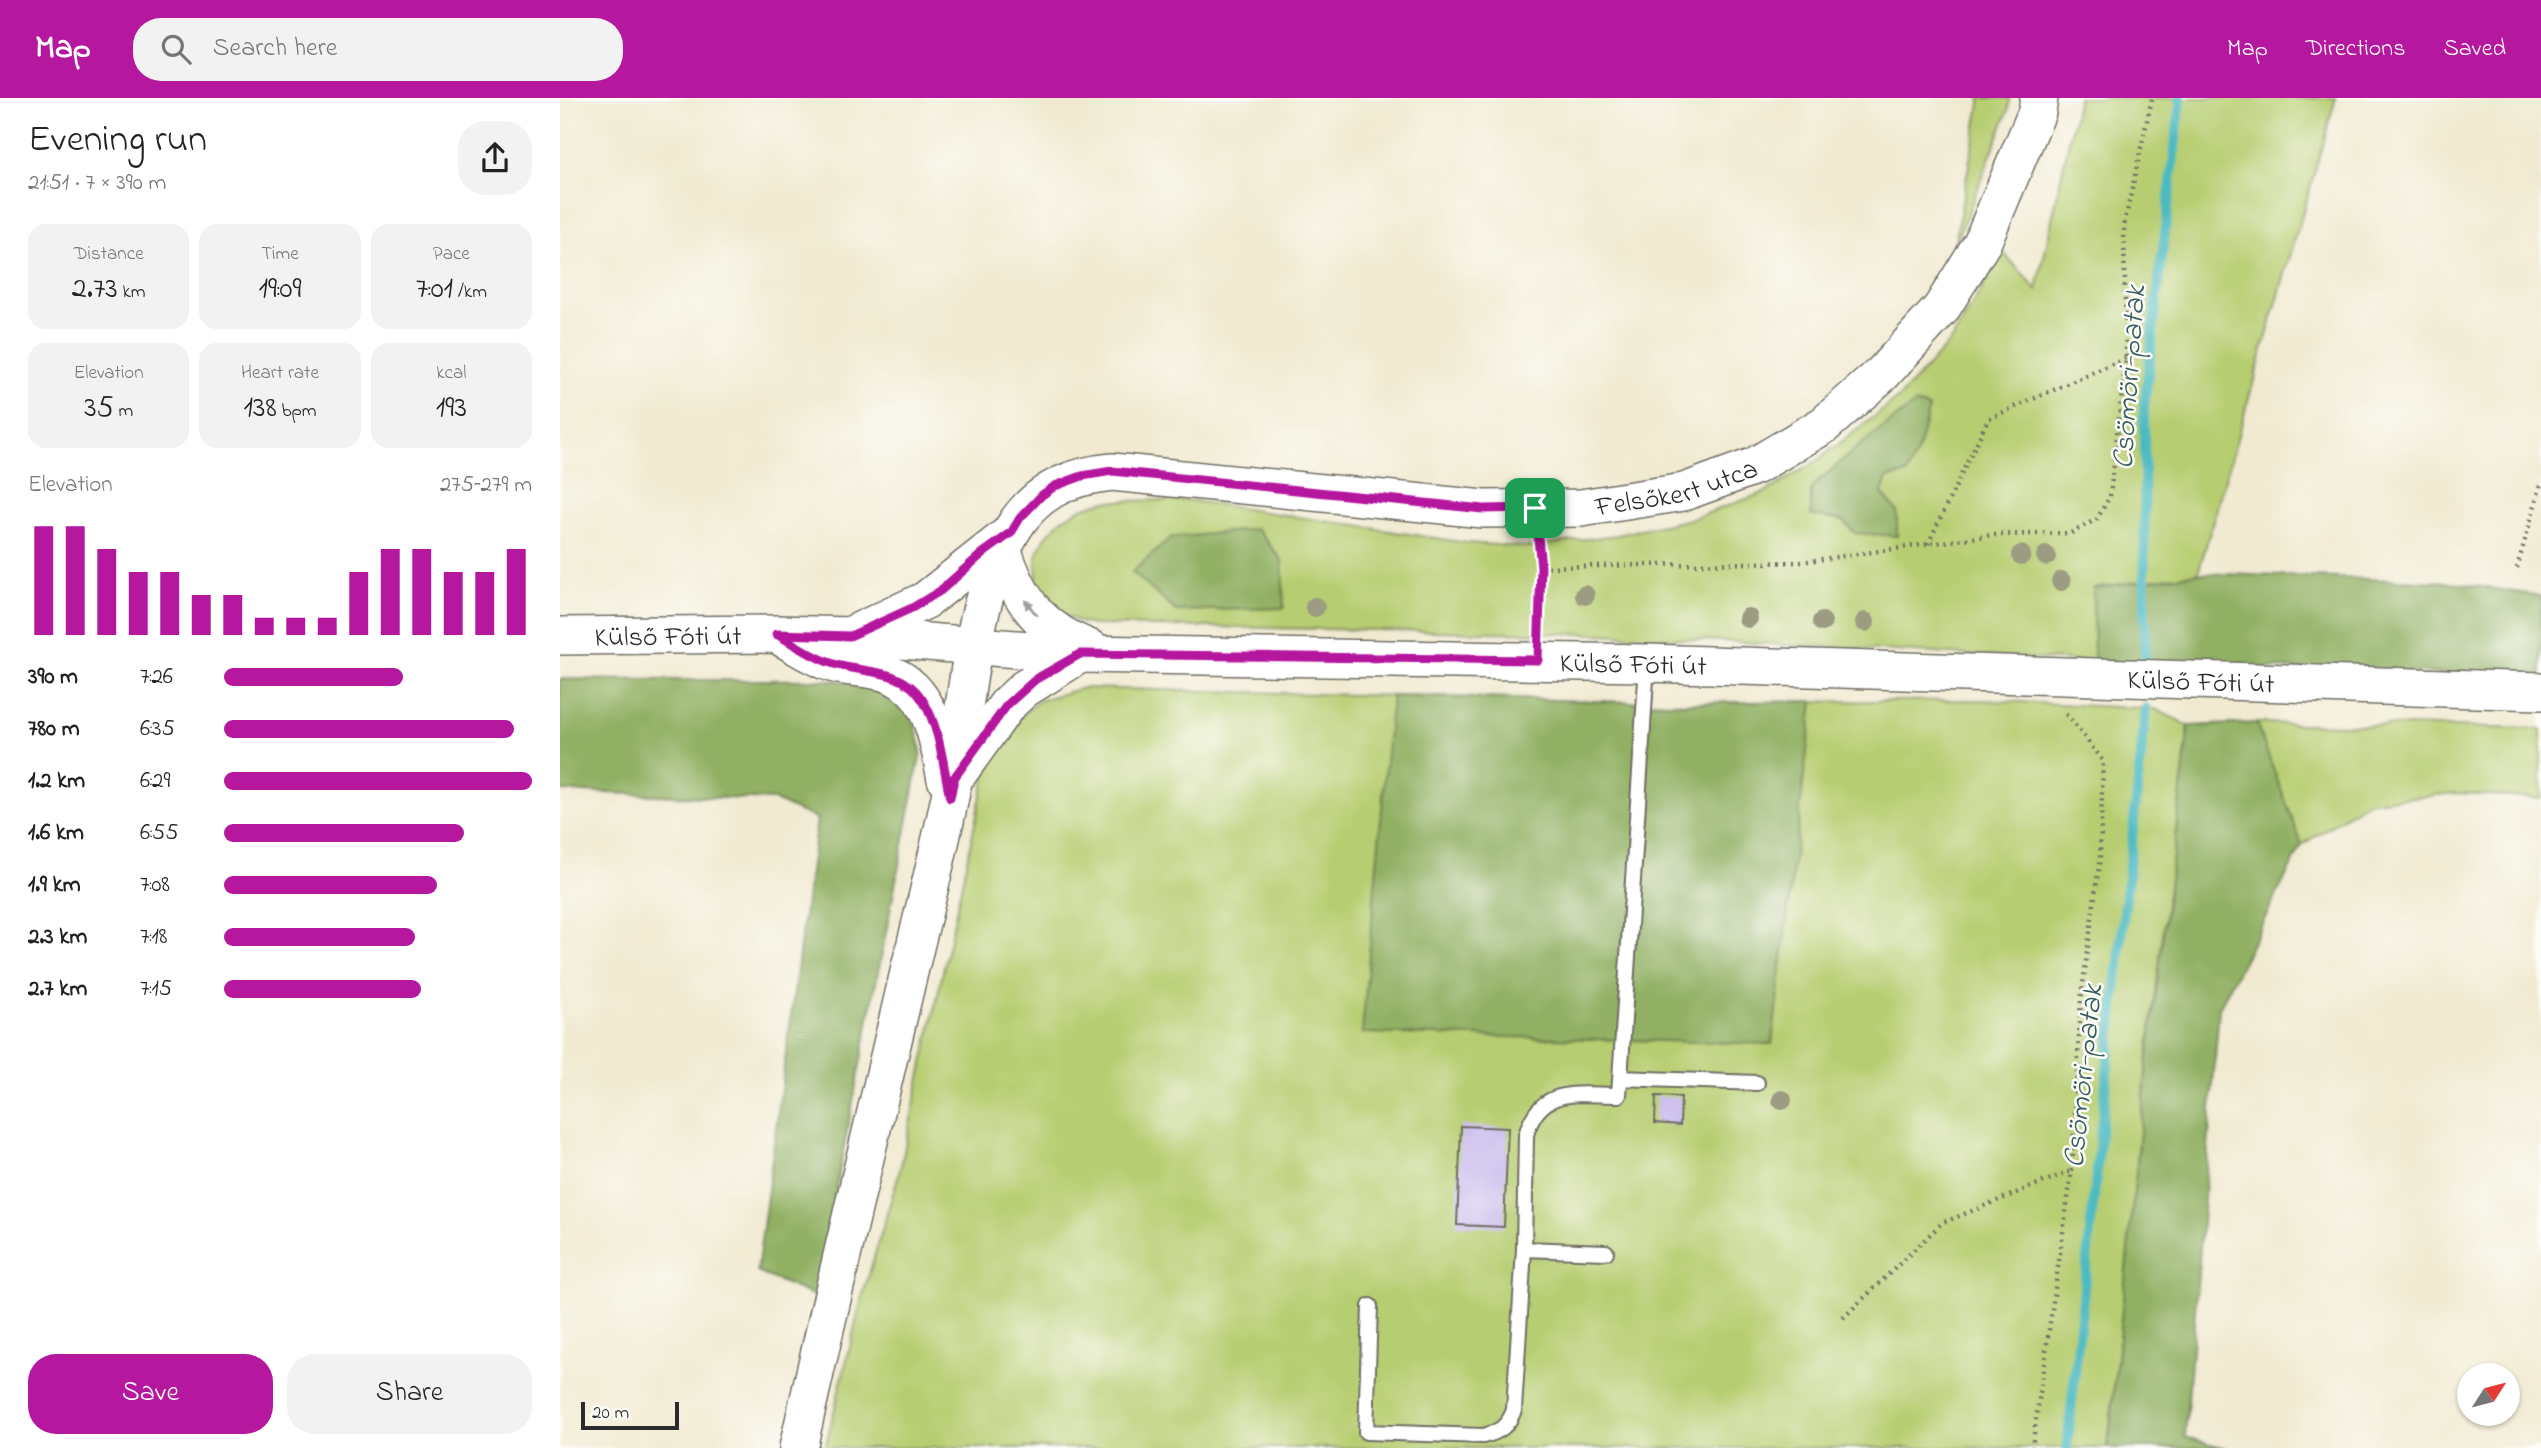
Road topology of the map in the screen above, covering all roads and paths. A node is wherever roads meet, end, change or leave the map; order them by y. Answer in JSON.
{"nodes":[{"id":1,"x":2039,"y":98,"type":"edge"},
{"id":2,"x":2152,"y":98,"type":"edge"},
{"id":3,"x":2126,"y":358,"type":"junction"},
{"id":4,"x":2541,"y":484,"type":"edge"},
{"id":5,"x":1535,"y":508,"type":"junction"},
{"id":6,"x":1007,"y":542,"type":"junction"},
{"id":7,"x":1928,"y":544,"type":"junction"},
{"id":8,"x":1541,"y":567,"type":"junction"},
{"id":9,"x":2517,"y":568,"type":"dead end"},
{"id":10,"x":776,"y":634,"type":"junction"},
{"id":11,"x":560,"y":636,"type":"edge"},
{"id":12,"x":850,"y":636,"type":"junction"},
{"id":13,"x":975,"y":647,"type":"junction"},
{"id":14,"x":1094,"y":655,"type":"junction"},
{"id":15,"x":1538,"y":660,"type":"junction"},
{"id":16,"x":1647,"y":663,"type":"junction"},
{"id":17,"x":2541,"y":691,"type":"edge"},
{"id":18,"x":2059,"y":711,"type":"dead end"},
{"id":19,"x":952,"y":788,"type":"junction"},
{"id":20,"x":1620,"y":1078,"type":"junction"},
{"id":21,"x":1757,"y":1083,"type":"dead end"},
{"id":22,"x":2072,"y":1170,"type":"junction"},
{"id":23,"x":1524,"y":1249,"type":"junction"},
{"id":24,"x":1606,"y":1252,"type":"dead end"},
{"id":25,"x":1370,"y":1306,"type":"dead end"},
{"id":26,"x":1843,"y":1318,"type":"dead end"},
{"id":27,"x":798,"y":1448,"type":"edge"},
{"id":28,"x":2032,"y":1448,"type":"edge"}],
"edges":[{"from":1,"to":5,"type":"main road","name":"Felsőkert utca"},
{"from":2,"to":3,"type":"path"},
{"from":3,"to":7,"type":"path"},
{"from":3,"to":7,"type":"path"},
{"from":4,"to":9,"type":"path"},
{"from":5,"to":6,"type":"main road","name":"Felsőkert utca"},
{"from":5,"to":8,"type":"path"},
{"from":6,"to":12,"type":"main road"},
{"from":6,"to":13,"type":"main road","name":"Felsőkert utca"},
{"from":14,"to":6,"type":"main road","one_way":true},
{"from":7,"to":8,"type":"path"},
{"from":8,"to":15,"type":"path"},
{"from":10,"to":11,"type":"main road","name":"Külső Fóti út"},
{"from":10,"to":12,"type":"main road","name":"Külső Fóti út"},
{"from":10,"to":19,"type":"main road"},
{"from":12,"to":13,"type":"main road","name":"Külső Fóti út"},
{"from":13,"to":14,"type":"main road","name":"Külső Fóti út"},
{"from":13,"to":19,"type":"main road","name":"Felsőkert utca"},
{"from":14,"to":15,"type":"main road","name":"Külső Fóti út"},
{"from":14,"to":19,"type":"main road"},
{"from":15,"to":16,"type":"main road","name":"Külső Fóti út"},
{"from":16,"to":17,"type":"main road","name":"Külső Fóti út"},
{"from":16,"to":20,"type":"lane"},
{"from":18,"to":22,"type":"path"},
{"from":19,"to":27,"type":"main road","name":"Felsőkert utca"},
{"from":20,"to":21,"type":"lane"},
{"from":20,"to":23,"type":"lane"},
{"from":22,"to":26,"type":"path"},
{"from":22,"to":28,"type":"path"},
{"from":23,"to":24,"type":"lane"},
{"from":23,"to":25,"type":"lane"}]}
